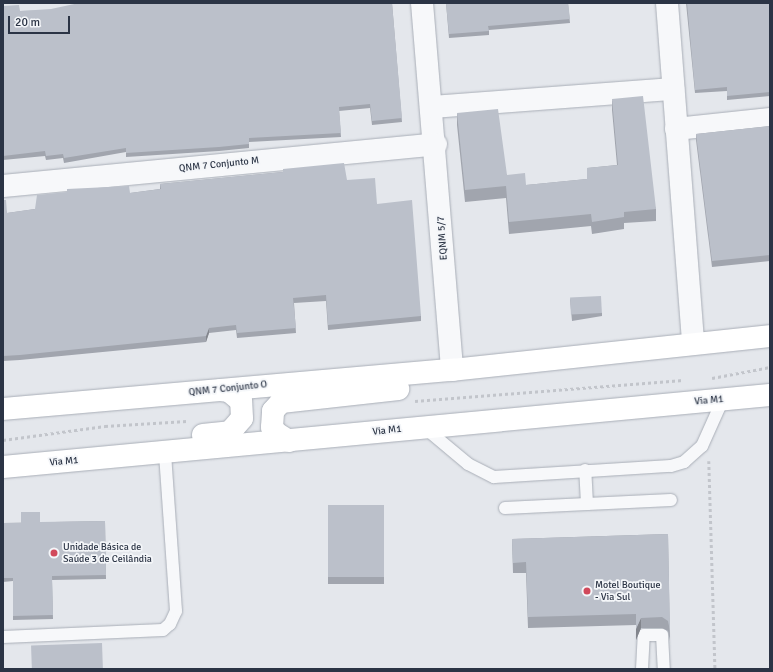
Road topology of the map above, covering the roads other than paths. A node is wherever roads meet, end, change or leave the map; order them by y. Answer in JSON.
{"nodes":[{"id":1,"x":422,"y":3,"type":"edge"},
{"id":2,"x":667,"y":3,"type":"edge"},
{"id":3,"x":673,"y":89,"type":"junction"},
{"id":4,"x":432,"y":107,"type":"junction"},
{"id":5,"x":770,"y":119,"type":"edge"},
{"id":6,"x":676,"y":129,"type":"junction"},
{"id":7,"x":436,"y":144,"type":"junction"},
{"id":8,"x":3,"y":186,"type":"edge"},
{"id":9,"x":770,"y":336,"type":"edge"},
{"id":10,"x":693,"y":343,"type":"junction"},
{"id":11,"x":518,"y":364,"type":"junction"},
{"id":12,"x":452,"y":370,"type":"junction"},
{"id":13,"x":220,"y":390,"type":"junction"},
{"id":14,"x":770,"y":395,"type":"edge"},
{"id":15,"x":723,"y":399,"type":"junction"},
{"id":16,"x":3,"y":409,"type":"edge"},
{"id":17,"x":425,"y":428,"type":"junction"},
{"id":18,"x":289,"y":441,"type":"junction"},
{"id":19,"x":165,"y":452,"type":"junction"},
{"id":20,"x":3,"y":466,"type":"edge"},
{"id":21,"x":585,"y":470,"type":"junction"},
{"id":22,"x":671,"y":500,"type":"dead end"},
{"id":23,"x":587,"y":504,"type":"junction"},
{"id":24,"x":505,"y":508,"type":"dead end"},
{"id":25,"x":3,"y":637,"type":"edge"},
{"id":26,"x":642,"y":669,"type":"edge"},
{"id":27,"x":664,"y":669,"type":"edge"}],
"edges":[{"from":1,"to":4,"type":"street","name":"EQNM 5/7"},
{"from":2,"to":3,"type":"street"},
{"from":3,"to":4,"type":"street"},
{"from":3,"to":6,"type":"street"},
{"from":4,"to":7,"type":"street","name":"EQNM 5/7"},
{"from":5,"to":6,"type":"street"},
{"from":6,"to":10,"type":"street"},
{"from":7,"to":8,"type":"street","name":"QNM 7 Conjunto M"},
{"from":7,"to":12,"type":"street","name":"EQNM 5/7"},
{"from":9,"to":10,"type":"main road"},
{"from":10,"to":11,"type":"main road"},
{"from":11,"to":12,"type":"main road"},
{"from":11,"to":18,"type":"main road"},
{"from":12,"to":13,"type":"main road","name":"QNM 7 Conjunto O"},
{"from":13,"to":16,"type":"main road","name":"QNM 7 Conjunto O"},
{"from":13,"to":20,"type":"main road"},
{"from":14,"to":15,"type":"main road","name":"Via M1"},
{"from":15,"to":17,"type":"main road","name":"Via M1"},
{"from":15,"to":21,"type":"lane"},
{"from":17,"to":18,"type":"main road","name":"Via M1"},
{"from":17,"to":21,"type":"lane"},
{"from":18,"to":19,"type":"main road","name":"Via M1"},
{"from":19,"to":20,"type":"main road","name":"Via M1"},
{"from":19,"to":25,"type":"lane"},
{"from":21,"to":23,"type":"lane"},
{"from":22,"to":23,"type":"lane"},
{"from":23,"to":24,"type":"lane"},
{"from":26,"to":27,"type":"lane"}]}
